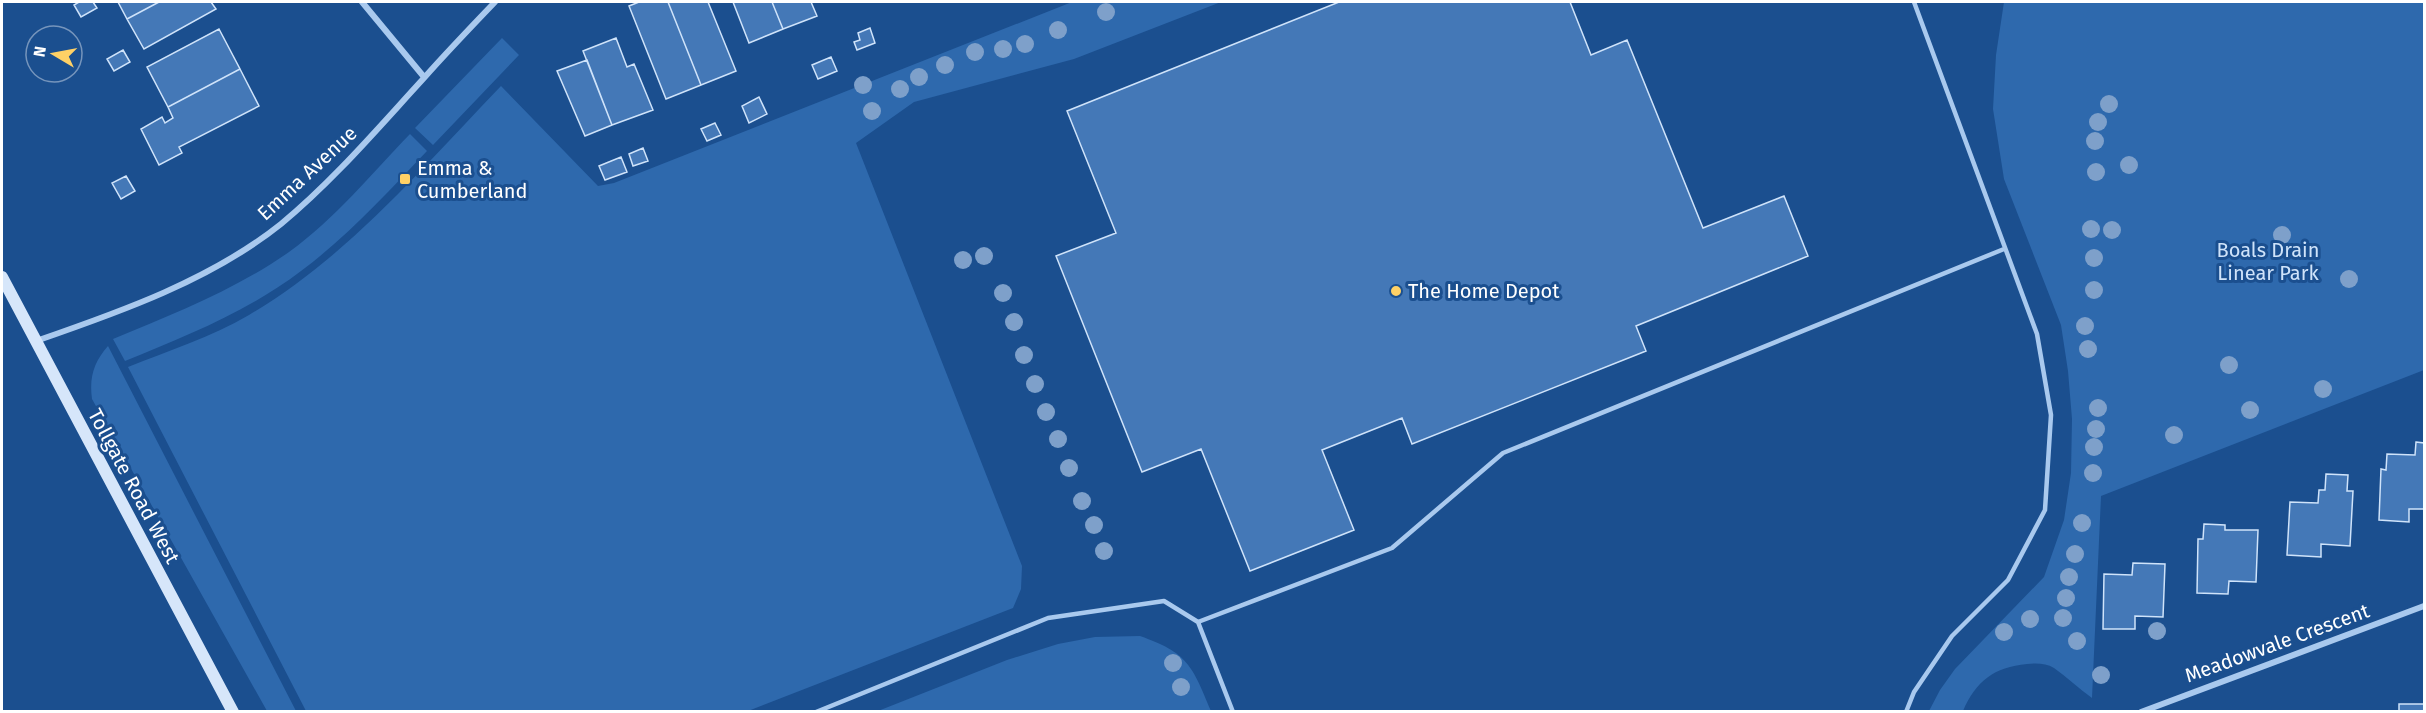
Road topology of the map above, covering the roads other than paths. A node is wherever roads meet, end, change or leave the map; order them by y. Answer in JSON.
{"nodes":[{"id":1,"x":362,"y":2,"type":"edge"},
{"id":2,"x":495,"y":2,"type":"edge"},
{"id":3,"x":1914,"y":2,"type":"edge"},
{"id":4,"x":424,"y":77,"type":"junction"},
{"id":5,"x":2004,"y":249,"type":"junction"},
{"id":6,"x":2,"y":278,"type":"edge"},
{"id":7,"x":34,"y":342,"type":"junction"},
{"id":8,"x":2424,"y":606,"type":"edge"},
{"id":9,"x":1198,"y":622,"type":"junction"},
{"id":10,"x":233,"y":711,"type":"edge"},
{"id":11,"x":816,"y":711,"type":"edge"},
{"id":12,"x":1233,"y":711,"type":"edge"},
{"id":13,"x":1906,"y":711,"type":"edge"},
{"id":14,"x":2141,"y":711,"type":"edge"}],
"edges":[{"from":1,"to":4,"type":"street"},
{"from":2,"to":4,"type":"street","name":"Emma Avenue"},
{"from":3,"to":5,"type":"lane"},
{"from":4,"to":7,"type":"street","name":"Emma Avenue"},
{"from":5,"to":9,"type":"lane"},
{"from":5,"to":13,"type":"lane"},
{"from":6,"to":7,"type":"street","name":"Tollgate Road West"},
{"from":7,"to":10,"type":"street","name":"Tollgate Road West"},
{"from":8,"to":14,"type":"street","name":"Meadowvale Crescent"},
{"from":9,"to":11,"type":"lane"},
{"from":9,"to":12,"type":"lane"}]}
